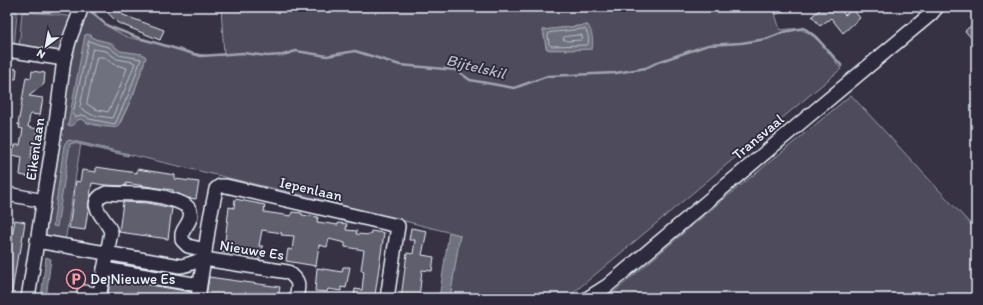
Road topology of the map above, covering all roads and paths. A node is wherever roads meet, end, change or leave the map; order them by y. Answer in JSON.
{"nodes":[{"id":1,"x":82,"y":7,"type":"edge"},
{"id":2,"x":943,"y":7,"type":"edge"},
{"id":3,"x":934,"y":10,"type":"edge"},
{"id":4,"x":7,"y":50,"type":"edge"},
{"id":5,"x":64,"y":59,"type":"junction"},
{"id":6,"x":7,"y":194,"type":"edge"},
{"id":7,"x":44,"y":201,"type":"junction"},
{"id":8,"x":37,"y":241,"type":"junction"},
{"id":9,"x":107,"y":253,"type":"junction"},
{"id":10,"x":204,"y":254,"type":"junction"},
{"id":11,"x":104,"y":269,"type":"junction"},
{"id":12,"x":200,"y":285,"type":"junction"},
{"id":13,"x":607,"y":286,"type":"junction"},
{"id":14,"x":84,"y":292,"type":"dead end"},
{"id":15,"x":100,"y":296,"type":"edge"},
{"id":16,"x":28,"y":298,"type":"edge"},
{"id":17,"x":198,"y":298,"type":"edge"},
{"id":18,"x":296,"y":298,"type":"edge"},
{"id":19,"x":387,"y":298,"type":"edge"},
{"id":20,"x":588,"y":298,"type":"edge"},
{"id":21,"x":597,"y":298,"type":"edge"}],
"edges":[{"from":1,"to":5,"type":"street","name":"Eikenlaan"},
{"from":2,"to":3,"type":"street","name":"Transvaal"},
{"from":3,"to":13,"type":"street","name":"Transvaal"},
{"from":4,"to":5,"type":"street"},
{"from":5,"to":7,"type":"street","name":"Eikenlaan"},
{"from":6,"to":7,"type":"street"},
{"from":7,"to":8,"type":"street","name":"Eikenlaan"},
{"from":8,"to":9,"type":"street","name":"Nieuwe Es"},
{"from":8,"to":16,"type":"street","name":"Eikenlaan"},
{"from":9,"to":10,"type":"street","name":"Nieuwe Es"},
{"from":9,"to":10,"type":"street","name":"Nieuwe Es"},
{"from":9,"to":11,"type":"street","name":"Nieuwe Es"},
{"from":10,"to":12,"type":"street","name":"Nieuwe Es"},
{"from":10,"to":18,"type":"street","name":"Nieuwe Es"},
{"from":10,"to":19,"type":"street","name":"Iepenlaan"},
{"from":11,"to":12,"type":"street"},
{"from":11,"to":15,"type":"street","name":"Nieuwe Es"},
{"from":12,"to":17,"type":"street","name":"Nieuwe Es"},
{"from":13,"to":20,"type":"street","name":"Transvaal"},
{"from":13,"to":21,"type":"street","name":"Transvaal"},
{"from":14,"to":15,"type":"street","name":"Nieuwe Es"}]}
